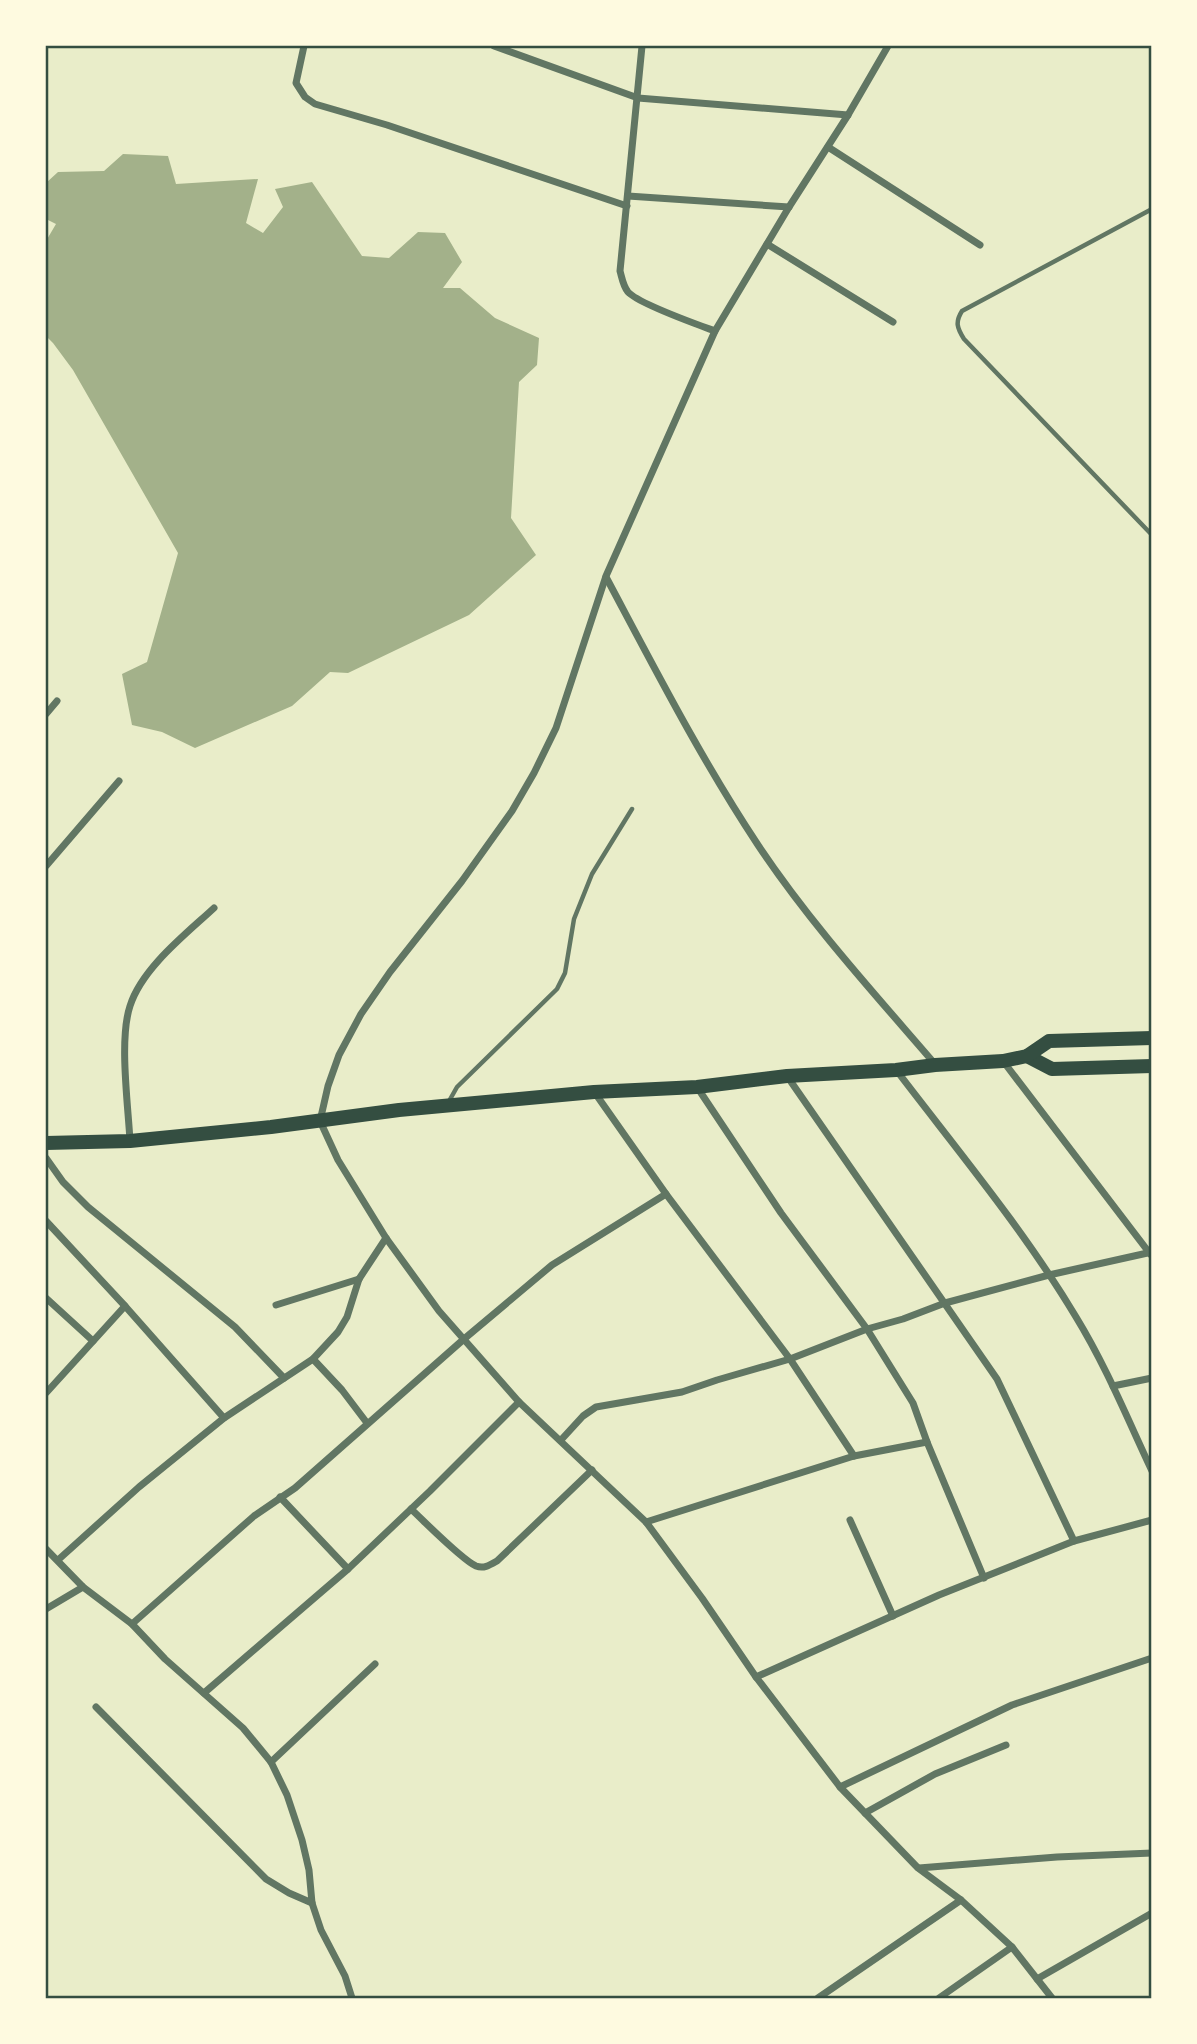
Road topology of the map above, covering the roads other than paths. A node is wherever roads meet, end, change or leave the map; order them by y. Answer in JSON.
{"nodes":[{"id":1,"x":304,"y":46,"type":"edge"},
{"id":2,"x":494,"y":46,"type":"edge"},
{"id":3,"x":642,"y":46,"type":"edge"},
{"id":4,"x":888,"y":46,"type":"edge"},
{"id":5,"x":638,"y":98,"type":"junction"},
{"id":6,"x":848,"y":115,"type":"junction"},
{"id":7,"x":828,"y":147,"type":"junction"},
{"id":8,"x":628,"y":196,"type":"junction"},
{"id":9,"x":626,"y":206,"type":"junction"},
{"id":10,"x":789,"y":207,"type":"junction"},
{"id":11,"x":1152,"y":209,"type":"edge"},
{"id":12,"x":767,"y":244,"type":"junction"},
{"id":13,"x":980,"y":246,"type":"dead end"},
{"id":14,"x":893,"y":322,"type":"dead end"},
{"id":15,"x":715,"y":331,"type":"junction"},
{"id":16,"x":1152,"y":535,"type":"edge"},
{"id":17,"x":606,"y":576,"type":"junction"},
{"id":18,"x":57,"y":701,"type":"dead end"},
{"id":19,"x":46,"y":714,"type":"edge"},
{"id":20,"x":119,"y":781,"type":"dead end"},
{"id":21,"x":632,"y":809,"type":"dead end"},
{"id":22,"x":46,"y":866,"type":"edge"},
{"id":23,"x":214,"y":908,"type":"dead end"},
{"id":24,"x":1152,"y":1038,"type":"edge"},
{"id":25,"x":1027,"y":1056,"type":"junction"},
{"id":26,"x":1003,"y":1061,"type":"junction"},
{"id":27,"x":935,"y":1065,"type":"junction"},
{"id":28,"x":1152,"y":1066,"type":"edge"},
{"id":29,"x":896,"y":1070,"type":"junction"},
{"id":30,"x":787,"y":1076,"type":"junction"},
{"id":31,"x":697,"y":1087,"type":"junction"},
{"id":32,"x":594,"y":1092,"type":"junction"},
{"id":33,"x":446,"y":1106,"type":"junction"},
{"id":34,"x":320,"y":1121,"type":"junction"},
{"id":35,"x":130,"y":1141,"type":"junction"},
{"id":36,"x":46,"y":1143,"type":"edge"},
{"id":37,"x":46,"y":1158,"type":"edge"},
{"id":38,"x":666,"y":1194,"type":"junction"},
{"id":39,"x":46,"y":1221,"type":"edge"},
{"id":40,"x":386,"y":1238,"type":"junction"},
{"id":41,"x":1151,"y":1253,"type":"edge"},
{"id":42,"x":1049,"y":1275,"type":"junction"},
{"id":43,"x":359,"y":1279,"type":"junction"},
{"id":44,"x":46,"y":1298,"type":"edge"},
{"id":45,"x":945,"y":1303,"type":"junction"},
{"id":46,"x":125,"y":1306,"type":"junction"},
{"id":47,"x":276,"y":1306,"type":"dead end"},
{"id":48,"x":867,"y":1329,"type":"junction"},
{"id":49,"x":464,"y":1339,"type":"junction"},
{"id":50,"x":93,"y":1341,"type":"junction"},
{"id":51,"x":313,"y":1359,"type":"junction"},
{"id":52,"x":790,"y":1359,"type":"junction"},
{"id":53,"x":285,"y":1378,"type":"junction"},
{"id":54,"x":1152,"y":1378,"type":"edge"},
{"id":55,"x":1113,"y":1386,"type":"junction"},
{"id":56,"x":46,"y":1393,"type":"edge"},
{"id":57,"x":519,"y":1402,"type":"junction"},
{"id":58,"x":224,"y":1418,"type":"junction"},
{"id":59,"x":368,"y":1423,"type":"junction"},
{"id":60,"x":561,"y":1440,"type":"junction"},
{"id":61,"x":927,"y":1442,"type":"junction"},
{"id":62,"x":854,"y":1456,"type":"junction"},
{"id":63,"x":592,"y":1470,"type":"junction"},
{"id":64,"x":1152,"y":1471,"type":"edge"},
{"id":65,"x":281,"y":1497,"type":"junction"},
{"id":66,"x":411,"y":1509,"type":"junction"},
{"id":67,"x":850,"y":1520,"type":"dead end"},
{"id":68,"x":1152,"y":1520,"type":"edge"},
{"id":69,"x":646,"y":1522,"type":"junction"},
{"id":70,"x":1074,"y":1541,"type":"junction"},
{"id":71,"x":46,"y":1549,"type":"edge"},
{"id":72,"x":58,"y":1560,"type":"junction"},
{"id":73,"x":348,"y":1569,"type":"junction"},
{"id":74,"x":984,"y":1578,"type":"junction"},
{"id":75,"x":83,"y":1587,"type":"junction"},
{"id":76,"x":46,"y":1609,"type":"edge"},
{"id":77,"x":893,"y":1616,"type":"junction"},
{"id":78,"x":132,"y":1624,"type":"junction"},
{"id":79,"x":1152,"y":1658,"type":"edge"},
{"id":80,"x":375,"y":1664,"type":"dead end"},
{"id":81,"x":756,"y":1678,"type":"junction"},
{"id":82,"x":204,"y":1693,"type":"junction"},
{"id":83,"x":96,"y":1707,"type":"dead end"},
{"id":84,"x":1006,"y":1745,"type":"dead end"},
{"id":85,"x":271,"y":1762,"type":"junction"},
{"id":86,"x":840,"y":1787,"type":"junction"},
{"id":87,"x":865,"y":1813,"type":"junction"},
{"id":88,"x":1152,"y":1853,"type":"edge"},
{"id":89,"x":918,"y":1868,"type":"junction"},
{"id":90,"x":961,"y":1900,"type":"junction"},
{"id":91,"x":312,"y":1903,"type":"junction"},
{"id":92,"x":1152,"y":1913,"type":"edge"},
{"id":93,"x":1013,"y":1947,"type":"junction"},
{"id":94,"x":1037,"y":1979,"type":"junction"},
{"id":95,"x":352,"y":1998,"type":"edge"},
{"id":96,"x":817,"y":1998,"type":"edge"},
{"id":97,"x":939,"y":1998,"type":"edge"},
{"id":98,"x":1052,"y":1998,"type":"edge"}],
"edges":[{"from":1,"to":9,"type":"street"},
{"from":2,"to":5,"type":"street"},
{"from":3,"to":5,"type":"street"},
{"from":4,"to":6,"type":"street"},
{"from":5,"to":6,"type":"street"},
{"from":5,"to":8,"type":"street"},
{"from":6,"to":7,"type":"street"},
{"from":7,"to":10,"type":"street"},
{"from":7,"to":13,"type":"street"},
{"from":8,"to":9,"type":"street"},
{"from":8,"to":10,"type":"street"},
{"from":9,"to":15,"type":"street"},
{"from":10,"to":12,"type":"street"},
{"from":11,"to":16,"type":"lane"},
{"from":12,"to":14,"type":"street"},
{"from":12,"to":15,"type":"street"},
{"from":15,"to":17,"type":"street"},
{"from":17,"to":27,"type":"street"},
{"from":17,"to":34,"type":"street"},
{"from":18,"to":19,"type":"street"},
{"from":20,"to":22,"type":"street"},
{"from":21,"to":33,"type":"lane"},
{"from":23,"to":35,"type":"street"},
{"from":24,"to":25,"type":"main road"},
{"from":25,"to":26,"type":"main road"},
{"from":25,"to":28,"type":"main road"},
{"from":26,"to":27,"type":"main road"},
{"from":26,"to":41,"type":"street"},
{"from":27,"to":29,"type":"main road"},
{"from":29,"to":30,"type":"main road"},
{"from":29,"to":42,"type":"street"},
{"from":30,"to":31,"type":"main road"},
{"from":30,"to":45,"type":"street"},
{"from":31,"to":32,"type":"main road"},
{"from":31,"to":48,"type":"street"},
{"from":32,"to":33,"type":"main road"},
{"from":32,"to":38,"type":"street"},
{"from":33,"to":34,"type":"main road"},
{"from":34,"to":35,"type":"main road"},
{"from":34,"to":40,"type":"street"},
{"from":35,"to":36,"type":"main road"},
{"from":37,"to":53,"type":"street"},
{"from":38,"to":49,"type":"street"},
{"from":38,"to":52,"type":"street"},
{"from":39,"to":46,"type":"street"},
{"from":40,"to":43,"type":"street"},
{"from":40,"to":49,"type":"street"},
{"from":41,"to":42,"type":"street"},
{"from":42,"to":45,"type":"street"},
{"from":42,"to":55,"type":"street"},
{"from":43,"to":47,"type":"street"},
{"from":43,"to":51,"type":"street"},
{"from":44,"to":50,"type":"street"},
{"from":45,"to":48,"type":"street"},
{"from":45,"to":70,"type":"street"},
{"from":46,"to":50,"type":"street"},
{"from":46,"to":58,"type":"street"},
{"from":48,"to":52,"type":"street"},
{"from":48,"to":61,"type":"street"},
{"from":49,"to":57,"type":"street"},
{"from":49,"to":59,"type":"street"},
{"from":50,"to":56,"type":"street"},
{"from":51,"to":53,"type":"street"},
{"from":51,"to":59,"type":"street"},
{"from":52,"to":60,"type":"street"},
{"from":52,"to":62,"type":"street"},
{"from":53,"to":58,"type":"street"},
{"from":54,"to":55,"type":"street"},
{"from":55,"to":64,"type":"street"},
{"from":57,"to":60,"type":"street"},
{"from":57,"to":66,"type":"street"},
{"from":58,"to":72,"type":"street"},
{"from":59,"to":65,"type":"street"},
{"from":60,"to":63,"type":"street"},
{"from":61,"to":62,"type":"street"},
{"from":61,"to":74,"type":"street"},
{"from":62,"to":69,"type":"street"},
{"from":63,"to":66,"type":"street"},
{"from":63,"to":69,"type":"street"},
{"from":65,"to":73,"type":"street"},
{"from":65,"to":78,"type":"street"},
{"from":66,"to":73,"type":"street"},
{"from":67,"to":77,"type":"street"},
{"from":68,"to":70,"type":"street"},
{"from":69,"to":81,"type":"street"},
{"from":70,"to":74,"type":"street"},
{"from":71,"to":72,"type":"street"},
{"from":72,"to":75,"type":"street"},
{"from":73,"to":82,"type":"street"},
{"from":74,"to":77,"type":"street"},
{"from":75,"to":76,"type":"street"},
{"from":75,"to":78,"type":"street"},
{"from":77,"to":81,"type":"street"},
{"from":78,"to":82,"type":"street"},
{"from":79,"to":86,"type":"street"},
{"from":80,"to":85,"type":"street"},
{"from":81,"to":86,"type":"street"},
{"from":82,"to":85,"type":"street"},
{"from":83,"to":91,"type":"street"},
{"from":84,"to":87,"type":"street"},
{"from":85,"to":91,"type":"street"},
{"from":86,"to":87,"type":"street"},
{"from":87,"to":89,"type":"street"},
{"from":88,"to":89,"type":"street"},
{"from":89,"to":90,"type":"street"},
{"from":90,"to":93,"type":"street"},
{"from":90,"to":96,"type":"street"},
{"from":91,"to":95,"type":"street"},
{"from":92,"to":94,"type":"street"},
{"from":93,"to":94,"type":"street"},
{"from":93,"to":97,"type":"street"},
{"from":94,"to":98,"type":"street"}]}
